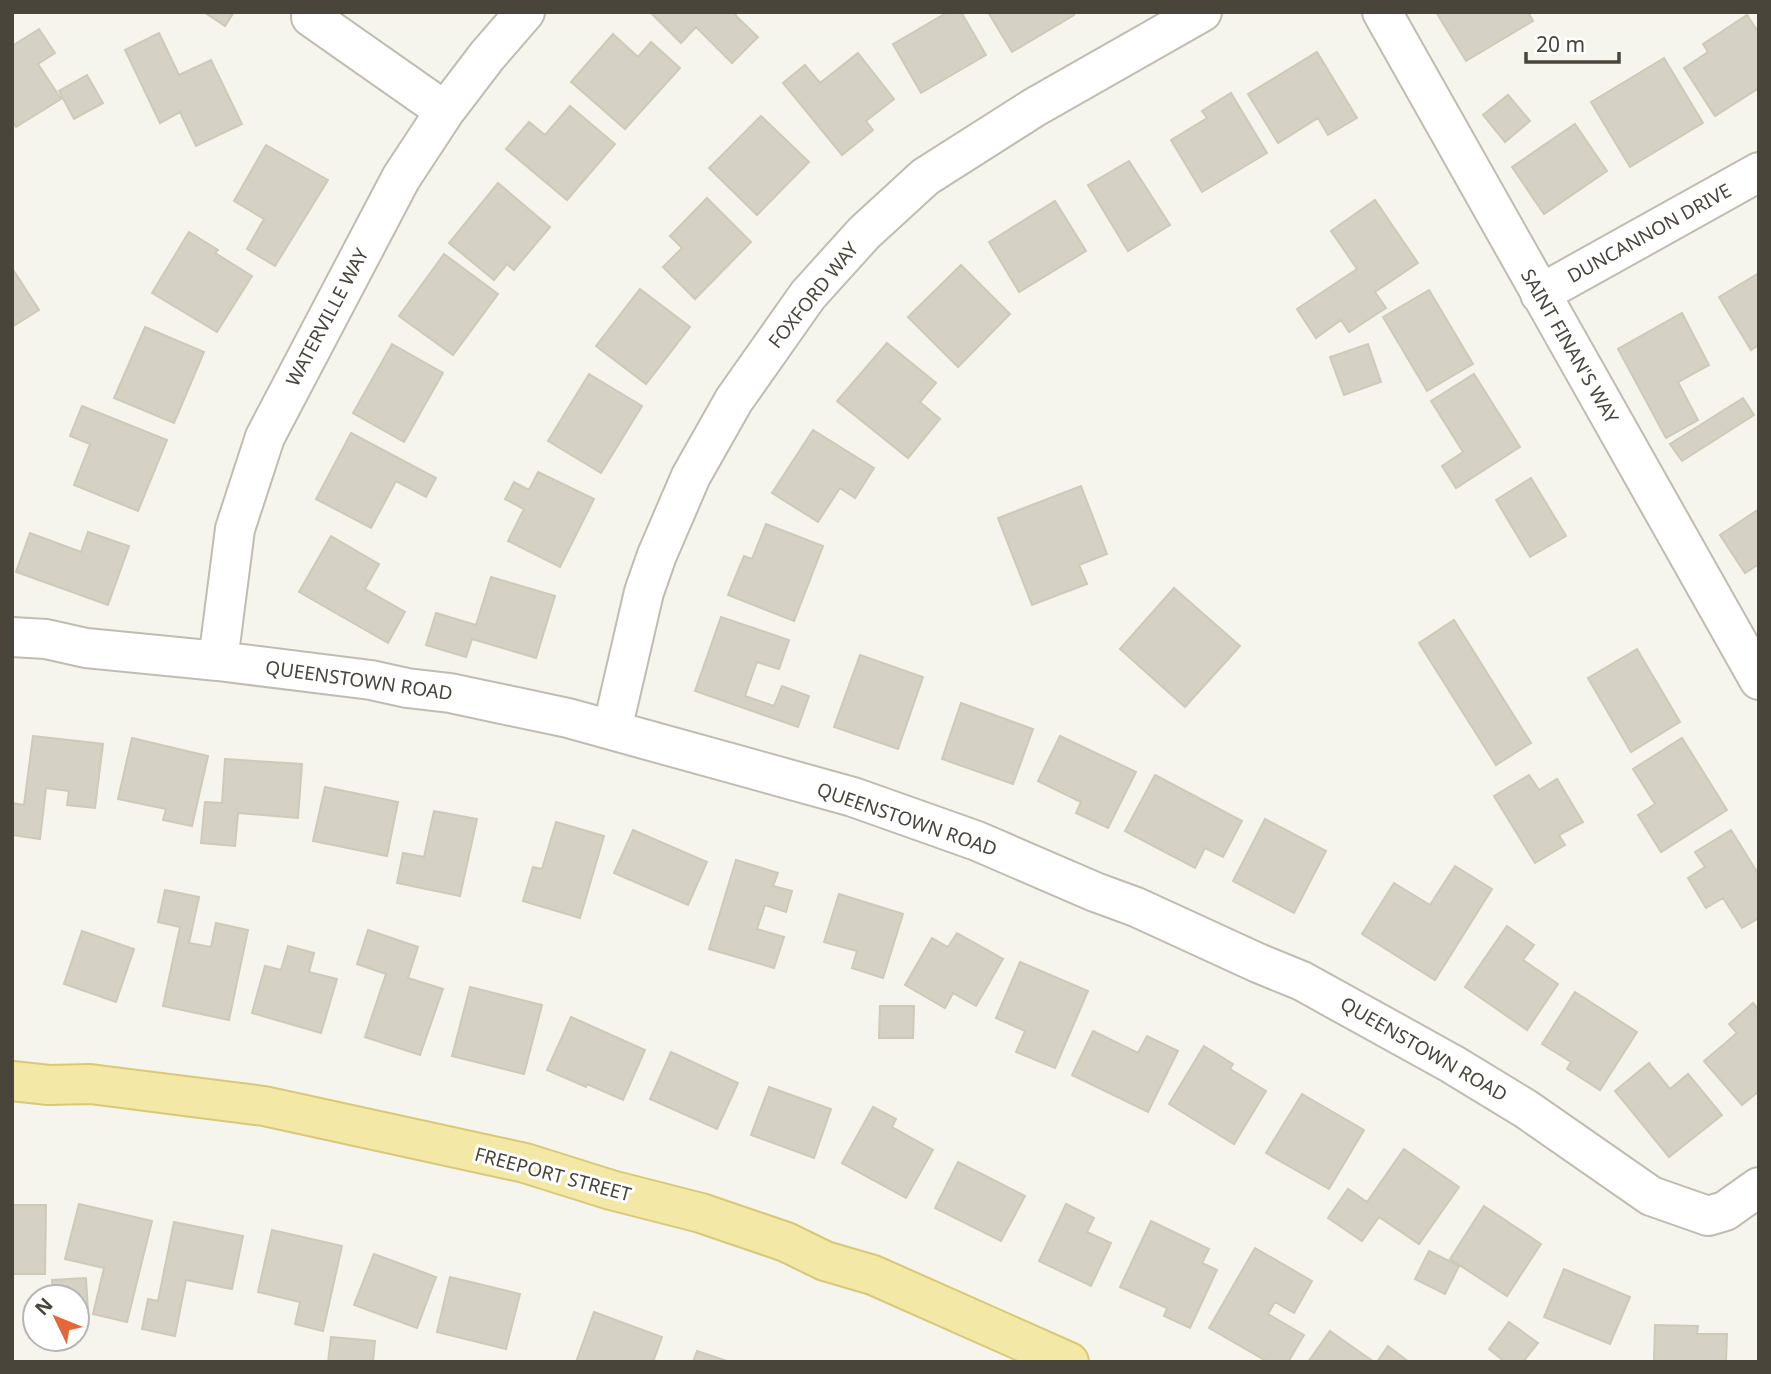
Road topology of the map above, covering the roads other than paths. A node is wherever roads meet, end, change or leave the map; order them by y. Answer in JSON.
{"nodes":[{"id":1,"x":525,"y":12,"type":"edge"},
{"id":2,"x":1202,"y":12,"type":"edge"},
{"id":3,"x":1382,"y":12,"type":"edge"},
{"id":4,"x":311,"y":17,"type":"dead end"},
{"id":5,"x":445,"y":111,"type":"junction"},
{"id":6,"x":1759,"y":172,"type":"edge"},
{"id":7,"x":1540,"y":294,"type":"junction"},
{"id":8,"x":12,"y":638,"type":"edge"},
{"id":9,"x":1753,"y":657,"type":"edge"},
{"id":10,"x":218,"y":661,"type":"junction"},
{"id":11,"x":612,"y":730,"type":"junction"},
{"id":12,"x":12,"y":1081,"type":"edge"},
{"id":13,"x":1759,"y":1187,"type":"edge"},
{"id":14,"x":1069,"y":1362,"type":"edge"}],
"edges":[{"from":1,"to":5,"type":"street","name":"WATERVILLE WAY"},
{"from":2,"to":11,"type":"street","name":"FOXFORD WAY"},
{"from":3,"to":7,"type":"street","name":"SAINT FINAN'S WAY"},
{"from":4,"to":5,"type":"street"},
{"from":5,"to":10,"type":"street","name":"WATERVILLE WAY"},
{"from":6,"to":7,"type":"street","name":"DUNCANNON DRIVE"},
{"from":7,"to":9,"type":"street","name":"SAINT FINAN'S WAY"},
{"from":8,"to":10,"type":"street","name":"QUEENSTOWN ROAD"},
{"from":10,"to":11,"type":"street","name":"QUEENSTOWN ROAD"},
{"from":11,"to":13,"type":"street","name":"QUEENSTOWN ROAD"},
{"from":12,"to":14,"type":"main road","name":"FREEPORT STREET"}]}
